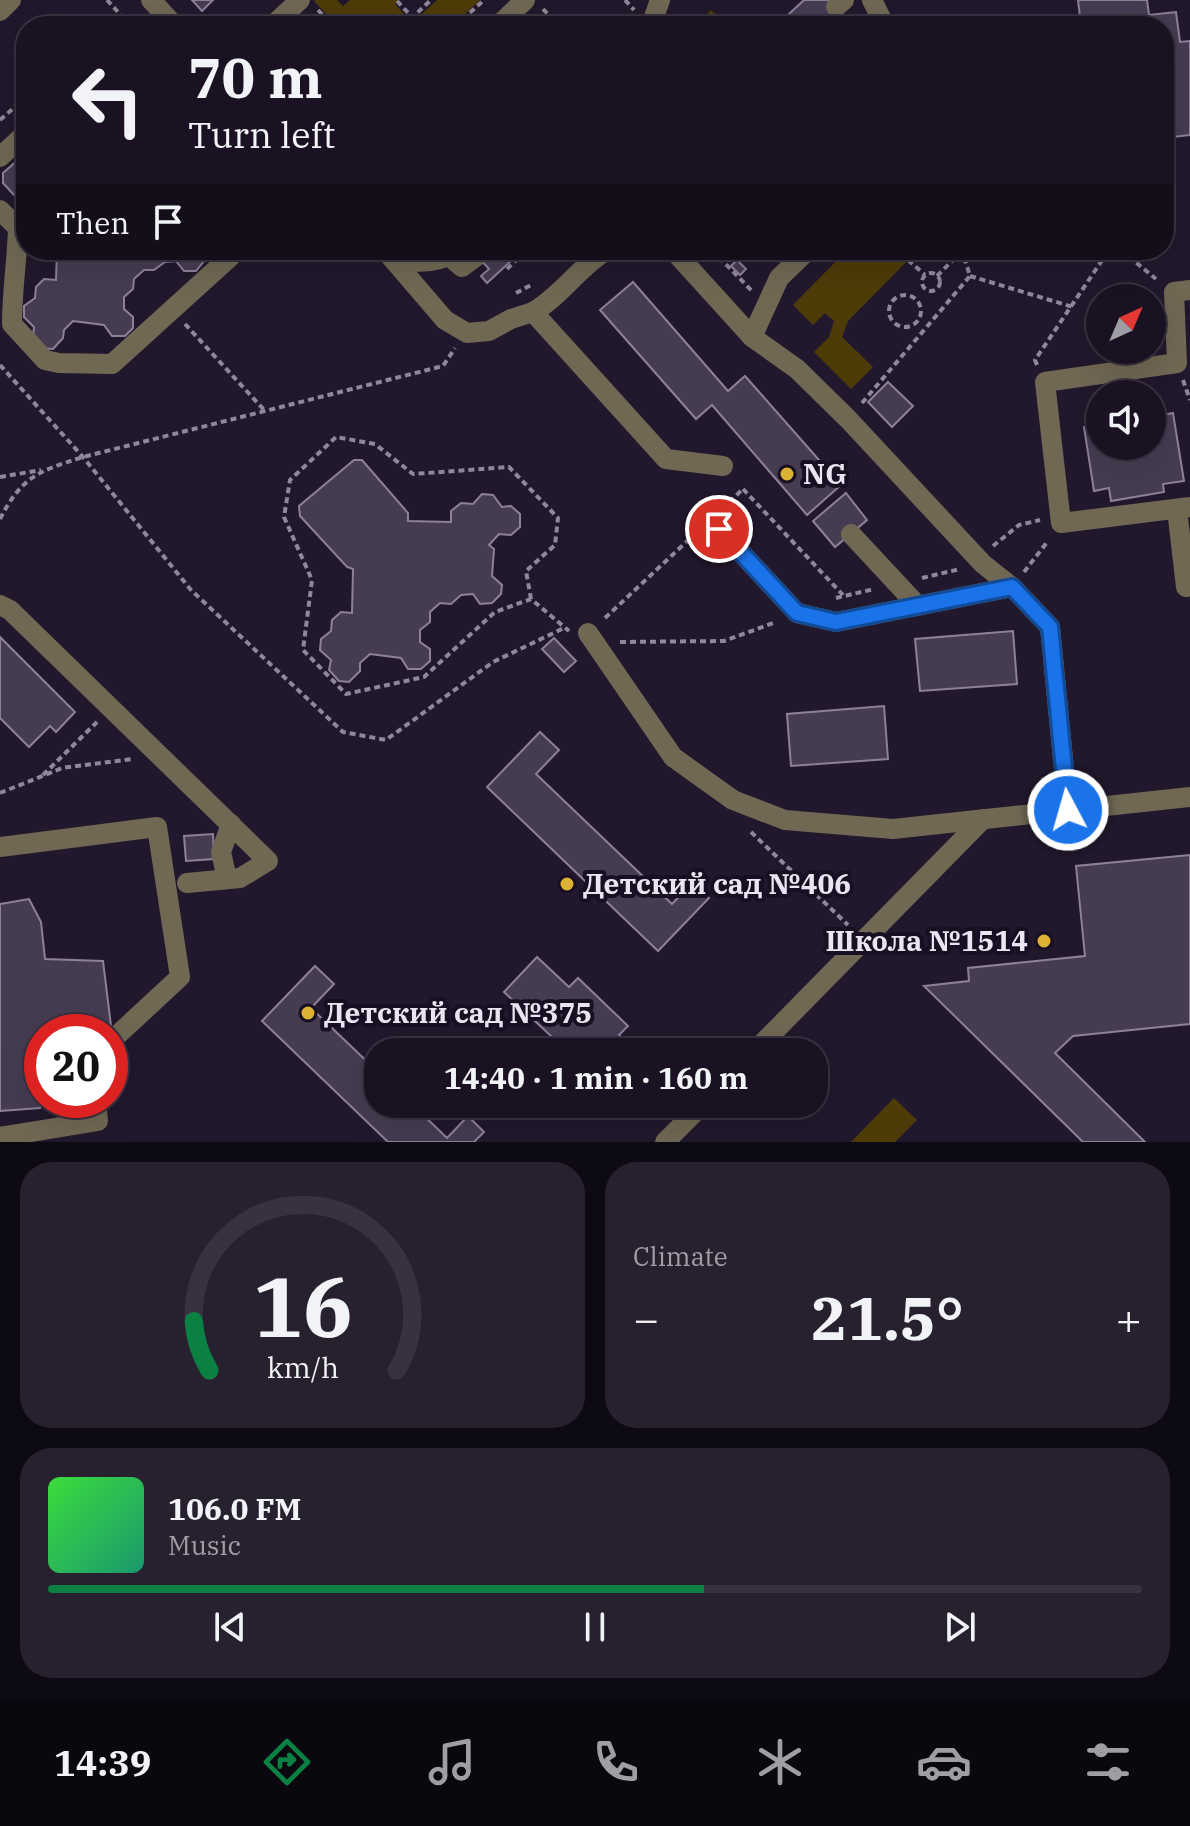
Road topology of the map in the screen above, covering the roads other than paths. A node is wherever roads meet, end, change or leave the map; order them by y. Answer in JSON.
{"nodes":[{"id":1,"x":11,"y":0,"type":"edge"},
{"id":2,"x":151,"y":0,"type":"edge"},
{"id":3,"x":308,"y":4,"type":"edge"},
{"id":4,"x":533,"y":4,"type":"edge"},
{"id":5,"x":0,"y":11,"type":"edge"},
{"id":6,"x":166,"y":16,"type":"edge"},
{"id":7,"x":288,"y":16,"type":"edge"},
{"id":8,"x":514,"y":16,"type":"edge"},
{"id":9,"x":16,"y":142,"type":"edge"},
{"id":10,"x":0,"y":157,"type":"edge"},
{"id":11,"x":0,"y":210,"type":"edge"},
{"id":12,"x":16,"y":226,"type":"edge"},
{"id":13,"x":17,"y":260,"type":"edge"},
{"id":14,"x":227,"y":260,"type":"edge"},
{"id":15,"x":393,"y":260,"type":"edge"},
{"id":16,"x":409,"y":260,"type":"edge"},
{"id":17,"x":432,"y":260,"type":"edge"},
{"id":18,"x":457,"y":260,"type":"edge"},
{"id":19,"x":472,"y":260,"type":"edge"},
{"id":20,"x":592,"y":260,"type":"edge"},
{"id":21,"x":682,"y":260,"type":"edge"},
{"id":22,"x":798,"y":260,"type":"edge"},
{"id":23,"x":1182,"y":291,"type":"edge"},
{"id":24,"x":533,"y":312,"type":"junction"},
{"id":25,"x":752,"y":337,"type":"junction"},
{"id":26,"x":723,"y":466,"type":"dead end"},
{"id":27,"x":1184,"y":508,"type":"edge"},
{"id":28,"x":713,"y":523,"type":"road end"},
{"id":29,"x":851,"y":534,"type":"dead end"},
{"id":30,"x":1190,"y":586,"type":"edge"},
{"id":31,"x":1012,"y":587,"type":"junction"},
{"id":32,"x":0,"y":605,"type":"edge"},
{"id":33,"x":918,"y":606,"type":"junction"},
{"id":34,"x":588,"y":633,"type":"road end"},
{"id":35,"x":1190,"y":797,"type":"edge"},
{"id":36,"x":1068,"y":810,"type":"junction"},
{"id":37,"x":983,"y":819,"type":"junction"},
{"id":38,"x":231,"y":824,"type":"junction"},
{"id":39,"x":0,"y":847,"type":"edge"},
{"id":40,"x":227,"y":879,"type":"junction"},
{"id":41,"x":187,"y":883,"type":"dead end"},
{"id":42,"x":128,"y":1025,"type":"edge"},
{"id":43,"x":768,"y":1038,"type":"edge"},
{"id":44,"x":98,"y":1118,"type":"edge"},
{"id":45,"x":689,"y":1118,"type":"edge"},
{"id":46,"x":0,"y":1137,"type":"edge"},
{"id":47,"x":665,"y":1142,"type":"edge"}],
"edges":[{"from":1,"to":5,"type":"lane"},
{"from":2,"to":6,"type":"lane"},
{"from":3,"to":7,"type":"lane"},
{"from":4,"to":8,"type":"lane"},
{"from":9,"to":10,"type":"lane"},
{"from":11,"to":12,"type":"lane"},
{"from":13,"to":14,"type":"lane"},
{"from":15,"to":24,"type":"lane"},
{"from":16,"to":17,"type":"lane"},
{"from":18,"to":19,"type":"lane"},
{"from":20,"to":24,"type":"lane"},
{"from":21,"to":25,"type":"lane"},
{"from":22,"to":25,"type":"lane"},
{"from":23,"to":27,"type":"lane"},
{"from":24,"to":26,"type":"lane"},
{"from":25,"to":31,"type":"lane"},
{"from":27,"to":30,"type":"lane"},
{"from":28,"to":33,"type":"lane"},
{"from":29,"to":33,"type":"lane"},
{"from":31,"to":33,"type":"lane"},
{"from":31,"to":36,"type":"lane"},
{"from":32,"to":38,"type":"lane"},
{"from":34,"to":37,"type":"lane"},
{"from":35,"to":36,"type":"lane"},
{"from":36,"to":37,"type":"lane"},
{"from":37,"to":43,"type":"lane"},
{"from":38,"to":40,"type":"lane"},
{"from":38,"to":40,"type":"lane"},
{"from":39,"to":42,"type":"lane"},
{"from":40,"to":41,"type":"lane"},
{"from":44,"to":46,"type":"lane"},
{"from":45,"to":47,"type":"lane"}]}
